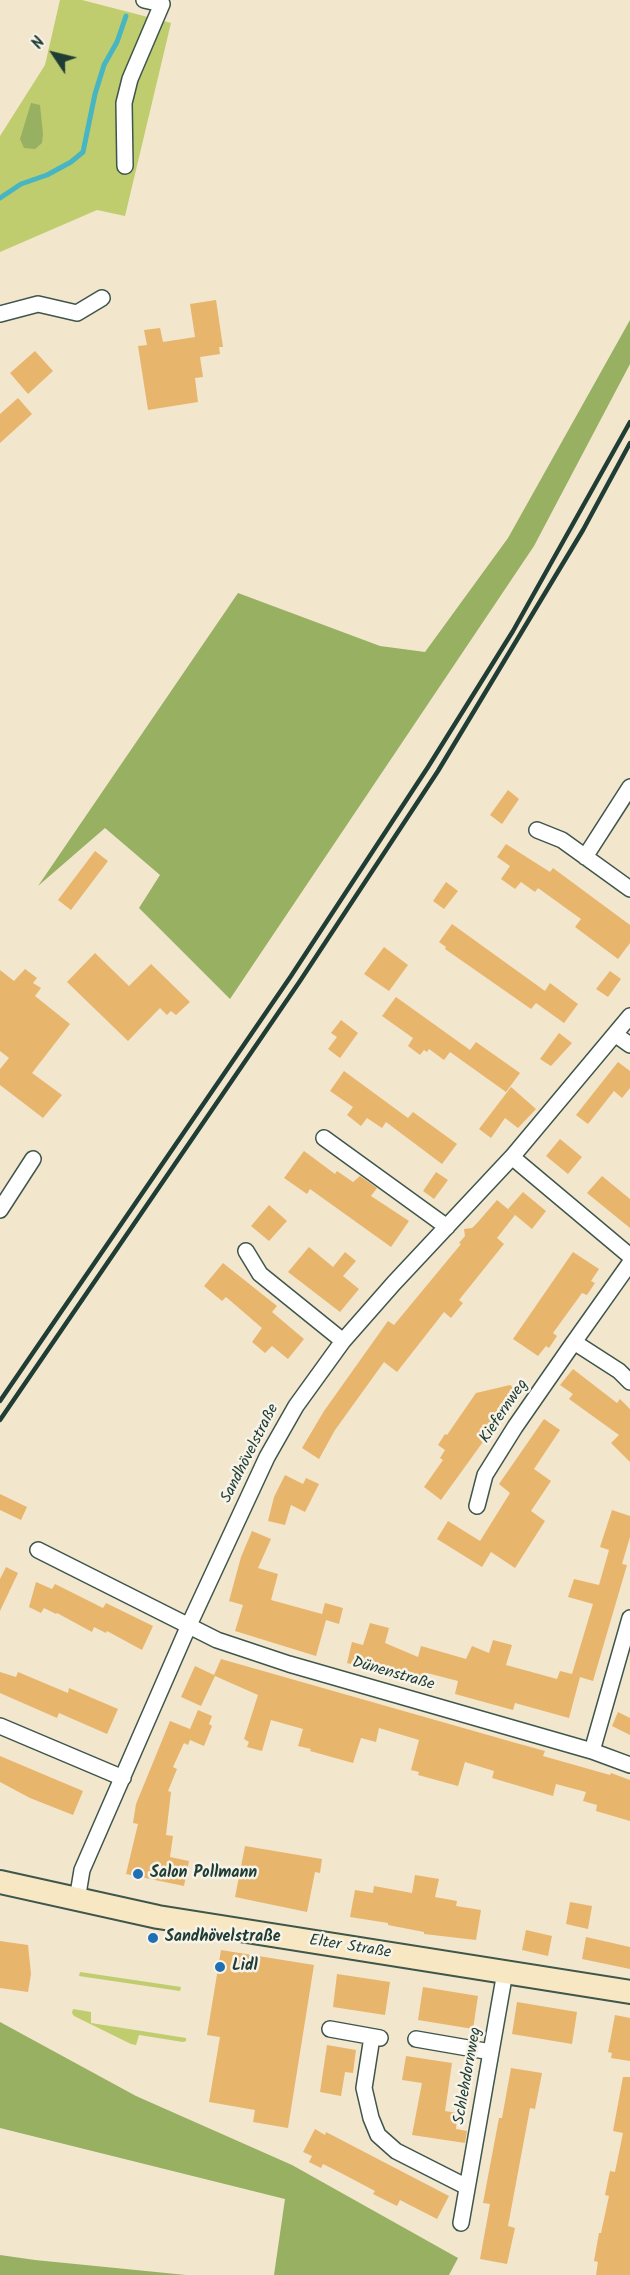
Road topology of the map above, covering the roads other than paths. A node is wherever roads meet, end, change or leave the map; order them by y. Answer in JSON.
{"nodes":[{"id":1,"x":144,"y":0,"type":"edge"},
{"id":2,"x":125,"y":166,"type":"dead end"},
{"id":3,"x":102,"y":298,"type":"dead end"},
{"id":4,"x":0,"y":314,"type":"edge"},
{"id":5,"x":630,"y":787,"type":"edge"},
{"id":6,"x":537,"y":830,"type":"dead end"},
{"id":7,"x":585,"y":857,"type":"junction"},
{"id":8,"x":630,"y":889,"type":"edge"},
{"id":9,"x":630,"y":1016,"type":"edge"},
{"id":10,"x":616,"y":1035,"type":"junction"},
{"id":11,"x":630,"y":1045,"type":"edge"},
{"id":12,"x":324,"y":1138,"type":"dead end"},
{"id":13,"x":512,"y":1157,"type":"junction"},
{"id":14,"x":33,"y":1159,"type":"dead end"},
{"id":15,"x":0,"y":1210,"type":"edge"},
{"id":16,"x":447,"y":1227,"type":"junction"},
{"id":17,"x":246,"y":1251,"type":"dead end"},
{"id":18,"x":630,"y":1256,"type":"edge"},
{"id":19,"x":630,"y":1263,"type":"edge"},
{"id":20,"x":343,"y":1341,"type":"junction"},
{"id":21,"x":574,"y":1342,"type":"junction"},
{"id":22,"x":630,"y":1382,"type":"edge"},
{"id":23,"x":477,"y":1506,"type":"dead end"},
{"id":24,"x":38,"y":1550,"type":"dead end"},
{"id":25,"x":630,"y":1618,"type":"edge"},
{"id":26,"x":189,"y":1625,"type":"junction"},
{"id":27,"x":0,"y":1726,"type":"edge"},
{"id":28,"x":591,"y":1751,"type":"junction"},
{"id":29,"x":630,"y":1765,"type":"edge"},
{"id":30,"x":123,"y":1778,"type":"junction"},
{"id":31,"x":0,"y":1882,"type":"edge"},
{"id":32,"x":77,"y":1900,"type":"junction"},
{"id":33,"x":505,"y":1972,"type":"junction"},
{"id":34,"x":630,"y":1992,"type":"edge"},
{"id":35,"x":330,"y":2029,"type":"dead end"},
{"id":36,"x":416,"y":2039,"type":"dead end"},
{"id":37,"x":491,"y":2052,"type":"junction"},
{"id":38,"x":467,"y":2187,"type":"junction"},
{"id":39,"x":461,"y":2223,"type":"dead end"}],
"edges":[{"from":1,"to":2,"type":"street"},
{"from":3,"to":4,"type":"street"},
{"from":5,"to":7,"type":"street"},
{"from":6,"to":7,"type":"street"},
{"from":7,"to":8,"type":"street"},
{"from":9,"to":10,"type":"street","name":"Sandhövelstraße"},
{"from":10,"to":11,"type":"street"},
{"from":10,"to":13,"type":"street","name":"Sandhövelstraße"},
{"from":12,"to":16,"type":"street"},
{"from":13,"to":16,"type":"street","name":"Sandhövelstraße"},
{"from":13,"to":18,"type":"street"},
{"from":14,"to":15,"type":"street"},
{"from":16,"to":20,"type":"street","name":"Sandhövelstraße"},
{"from":17,"to":20,"type":"street"},
{"from":19,"to":21,"type":"street","name":"Kiefernweg"},
{"from":20,"to":26,"type":"street","name":"Sandhövelstraße"},
{"from":21,"to":22,"type":"street"},
{"from":21,"to":23,"type":"street","name":"Kiefernweg"},
{"from":24,"to":26,"type":"street"},
{"from":25,"to":28,"type":"street"},
{"from":26,"to":28,"type":"street","name":"Dünenstraße"},
{"from":26,"to":30,"type":"street","name":"Sandhövelstraße"},
{"from":27,"to":30,"type":"street"},
{"from":28,"to":29,"type":"street","name":"Dünenstraße"},
{"from":30,"to":32,"type":"street","name":"Sandhövelstraße"},
{"from":31,"to":32,"type":"main road","name":"Elter Straße"},
{"from":32,"to":33,"type":"main road","name":"Elter Straße"},
{"from":33,"to":34,"type":"main road","name":"Elter Straße"},
{"from":33,"to":37,"type":"street","name":"Schlehdornweg"},
{"from":35,"to":38,"type":"street"},
{"from":36,"to":37,"type":"street"},
{"from":37,"to":38,"type":"street","name":"Schlehdornweg"},
{"from":38,"to":39,"type":"street","name":"Schlehdornweg"}]}
